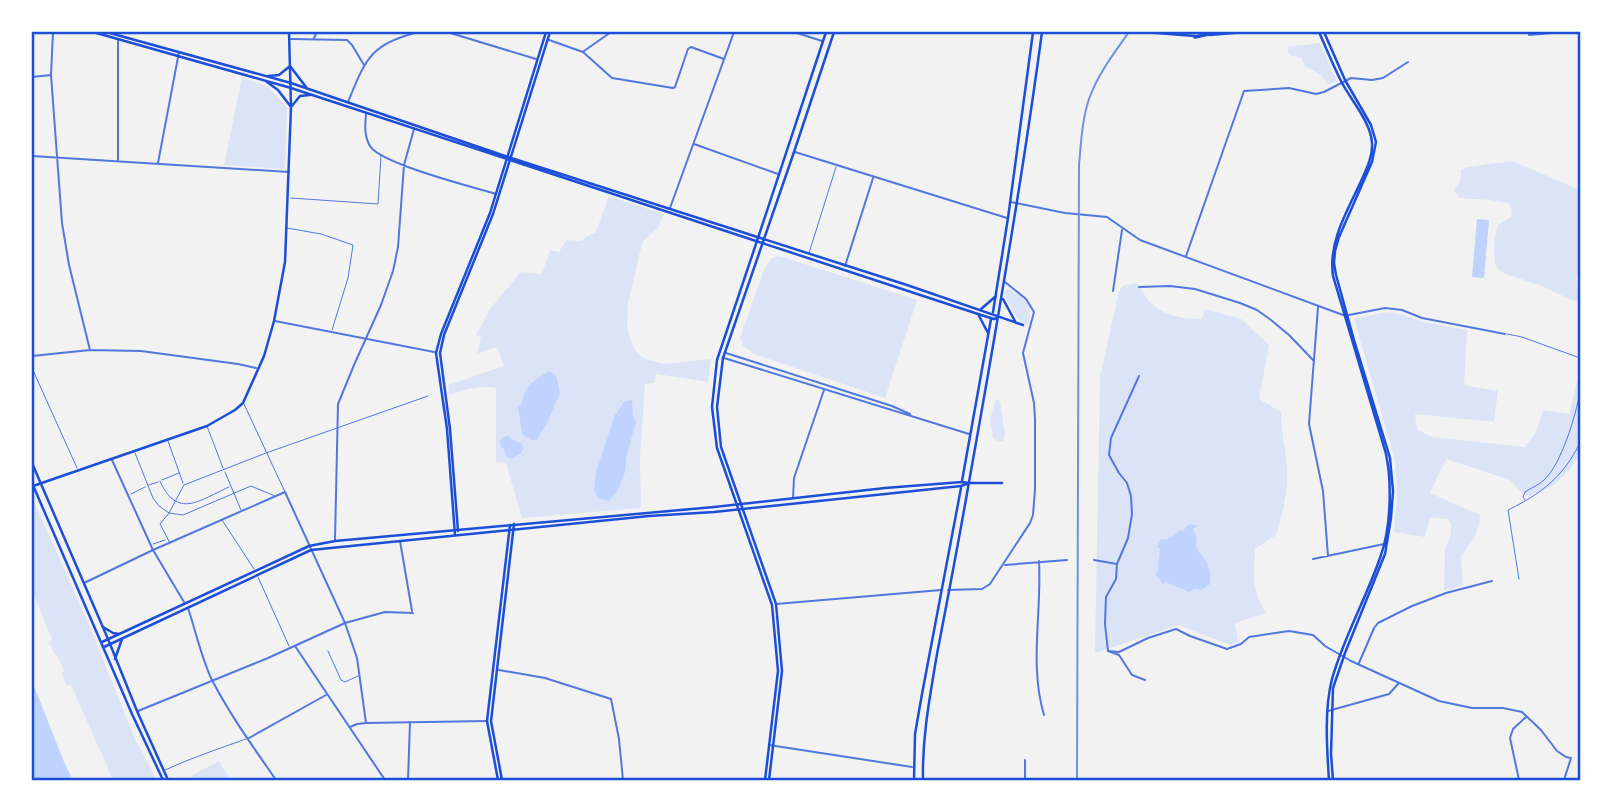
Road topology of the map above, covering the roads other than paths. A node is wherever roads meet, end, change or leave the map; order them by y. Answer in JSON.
{"nodes":[{"id":1,"x":53,"y":32,"type":"edge"},
{"id":2,"x":93,"y":32,"type":"edge"},
{"id":3,"x":107,"y":32,"type":"edge"},
{"id":4,"x":289,"y":32,"type":"edge"},
{"id":5,"x":317,"y":32,"type":"edge"},
{"id":6,"x":418,"y":32,"type":"edge"},
{"id":7,"x":447,"y":32,"type":"edge"},
{"id":8,"x":548,"y":32,"type":"edge"},
{"id":9,"x":611,"y":32,"type":"edge"},
{"id":10,"x":734,"y":32,"type":"edge"},
{"id":11,"x":794,"y":32,"type":"edge"},
{"id":12,"x":826,"y":32,"type":"edge"},
{"id":13,"x":834,"y":32,"type":"edge"},
{"id":14,"x":1033,"y":32,"type":"edge"},
{"id":15,"x":1042,"y":32,"type":"edge"},
{"id":16,"x":1143,"y":32,"type":"edge"},
{"id":17,"x":1218,"y":32,"type":"edge"},
{"id":18,"x":1246,"y":32,"type":"edge"},
{"id":19,"x":1321,"y":32,"type":"edge"},
{"id":20,"x":1528,"y":32,"type":"edge"},
{"id":21,"x":1564,"y":32,"type":"edge"},
{"id":22,"x":408,"y":33,"type":"edge"},
{"id":23,"x":118,"y":37,"type":"junction"},
{"id":24,"x":1195,"y":37,"type":"junction"},
{"id":25,"x":290,"y":39,"type":"junction"},
{"id":26,"x":314,"y":39,"type":"junction"},
{"id":27,"x":548,"y":39,"type":"junction"},
{"id":28,"x":823,"y":42,"type":"junction"},
{"id":29,"x":583,"y":52,"type":"junction"},
{"id":30,"x":179,"y":54,"type":"junction"},
{"id":31,"x":537,"y":59,"type":"junction"},
{"id":32,"x":724,"y":59,"type":"junction"},
{"id":33,"x":1408,"y":62,"type":"dead end"},
{"id":34,"x":364,"y":65,"type":"junction"},
{"id":35,"x":290,"y":66,"type":"junction"},
{"id":36,"x":51,"y":75,"type":"junction"},
{"id":37,"x":32,"y":77,"type":"edge"},
{"id":38,"x":265,"y":78,"type":"junction"},
{"id":39,"x":1344,"y":81,"type":"junction"},
{"id":40,"x":291,"y":83,"type":"junction"},
{"id":41,"x":291,"y":88,"type":"junction"},
{"id":42,"x":311,"y":93,"type":"junction"},
{"id":43,"x":347,"y":103,"type":"junction"},
{"id":44,"x":292,"y":107,"type":"junction"},
{"id":45,"x":366,"y":113,"type":"junction"},
{"id":46,"x":414,"y":129,"type":"junction"},
{"id":47,"x":693,"y":144,"type":"junction"},
{"id":48,"x":794,"y":152,"type":"junction"},
{"id":49,"x":381,"y":155,"type":"junction"},
{"id":50,"x":32,"y":156,"type":"edge"},
{"id":51,"x":58,"y":158,"type":"junction"},
{"id":52,"x":510,"y":159,"type":"junction"},
{"id":53,"x":118,"y":161,"type":"junction"},
{"id":54,"x":158,"y":164,"type":"junction"},
{"id":55,"x":404,"y":165,"type":"junction"},
{"id":56,"x":836,"y":165,"type":"junction"},
{"id":57,"x":289,"y":172,"type":"junction"},
{"id":58,"x":780,"y":174,"type":"junction"},
{"id":59,"x":873,"y":177,"type":"junction"},
{"id":60,"x":496,"y":194,"type":"junction"},
{"id":61,"x":288,"y":198,"type":"junction"},
{"id":62,"x":1010,"y":201,"type":"junction"},
{"id":63,"x":1017,"y":203,"type":"junction"},
{"id":64,"x":670,"y":209,"type":"junction"},
{"id":65,"x":1008,"y":218,"type":"junction"},
{"id":66,"x":1123,"y":227,"type":"junction"},
{"id":67,"x":287,"y":228,"type":"junction"},
{"id":68,"x":758,"y":240,"type":"junction"},
{"id":69,"x":764,"y":242,"type":"junction"},
{"id":70,"x":808,"y":254,"type":"junction"},
{"id":71,"x":1185,"y":257,"type":"junction"},
{"id":72,"x":845,"y":266,"type":"junction"},
{"id":73,"x":1004,"y":282,"type":"junction"},
{"id":74,"x":1139,"y":287,"type":"dead end"},
{"id":75,"x":1113,"y":291,"type":"dead end"},
{"id":76,"x":996,"y":296,"type":"junction"},
{"id":77,"x":1002,"y":297,"type":"junction"},
{"id":78,"x":1318,"y":307,"type":"junction"},
{"id":79,"x":979,"y":312,"type":"junction"},
{"id":80,"x":1347,"y":315,"type":"junction"},
{"id":81,"x":992,"y":316,"type":"junction"},
{"id":82,"x":998,"y":318,"type":"junction"},
{"id":83,"x":274,"y":321,"type":"junction"},
{"id":84,"x":1016,"y":323,"type":"junction"},
{"id":85,"x":1023,"y":326,"type":"dead end"},
{"id":86,"x":332,"y":332,"type":"junction"},
{"id":87,"x":989,"y":334,"type":"junction"},
{"id":88,"x":1505,"y":334,"type":"joint"},
{"id":89,"x":365,"y":339,"type":"junction"},
{"id":90,"x":90,"y":350,"type":"junction"},
{"id":91,"x":725,"y":352,"type":"junction"},
{"id":92,"x":438,"y":353,"type":"junction"},
{"id":93,"x":32,"y":355,"type":"edge"},
{"id":94,"x":723,"y":358,"type":"junction"},
{"id":95,"x":1580,"y":358,"type":"edge"},
{"id":96,"x":1315,"y":361,"type":"junction"},
{"id":97,"x":32,"y":368,"type":"edge"},
{"id":98,"x":259,"y":368,"type":"junction"},
{"id":99,"x":1139,"y":376,"type":"dead end"},
{"id":100,"x":825,"y":389,"type":"junction"},
{"id":101,"x":1580,"y":392,"type":"edge"},
{"id":102,"x":428,"y":396,"type":"dead end"},
{"id":103,"x":243,"y":403,"type":"junction"},
{"id":104,"x":914,"y":416,"type":"junction"},
{"id":105,"x":207,"y":426,"type":"junction"},
{"id":106,"x":337,"y":428,"type":"junction"},
{"id":107,"x":970,"y":434,"type":"junction"},
{"id":108,"x":167,"y":439,"type":"junction"},
{"id":109,"x":1580,"y":443,"type":"edge"},
{"id":110,"x":134,"y":451,"type":"junction"},
{"id":111,"x":266,"y":453,"type":"junction"},
{"id":112,"x":111,"y":460,"type":"junction"},
{"id":113,"x":32,"y":463,"type":"edge"},
{"id":114,"x":224,"y":469,"type":"junction"},
{"id":115,"x":79,"y":471,"type":"junction"},
{"id":116,"x":180,"y":473,"type":"junction"},
{"id":117,"x":160,"y":481,"type":"junction"},
{"id":118,"x":969,"y":483,"type":"junction"},
{"id":119,"x":1002,"y":483,"type":"dead end"},
{"id":120,"x":32,"y":484,"type":"edge"},
{"id":121,"x":40,"y":484,"type":"junction"},
{"id":122,"x":961,"y":484,"type":"junction"},
{"id":123,"x":184,"y":485,"type":"junction"},
{"id":124,"x":148,"y":486,"type":"junction"},
{"id":125,"x":231,"y":486,"type":"junction"},
{"id":126,"x":285,"y":492,"type":"junction"},
{"id":127,"x":234,"y":494,"type":"junction"},
{"id":128,"x":129,"y":495,"type":"junction"},
{"id":129,"x":793,"y":498,"type":"junction"},
{"id":130,"x":1526,"y":501,"type":"junction"},
{"id":131,"x":175,"y":502,"type":"junction"},
{"id":132,"x":740,"y":506,"type":"junction"},
{"id":133,"x":242,"y":512,"type":"junction"},
{"id":134,"x":169,"y":513,"type":"junction"},
{"id":135,"x":222,"y":520,"type":"junction"},
{"id":136,"x":512,"y":527,"type":"junction"},
{"id":137,"x":457,"y":532,"type":"junction"},
{"id":138,"x":167,"y":539,"type":"junction"},
{"id":139,"x":400,"y":540,"type":"junction"},
{"id":140,"x":335,"y":541,"type":"junction"},
{"id":141,"x":170,"y":543,"type":"junction"},
{"id":142,"x":1385,"y":544,"type":"junction"},
{"id":143,"x":151,"y":545,"type":"junction"},
{"id":144,"x":310,"y":548,"type":"junction"},
{"id":145,"x":153,"y":550,"type":"junction"},
{"id":146,"x":1328,"y":556,"type":"junction"},
{"id":147,"x":1313,"y":559,"type":"dead end"},
{"id":148,"x":1067,"y":560,"type":"dead end"},
{"id":149,"x":1094,"y":560,"type":"dead end"},
{"id":150,"x":1039,"y":561,"type":"junction"},
{"id":151,"x":1117,"y":564,"type":"junction"},
{"id":152,"x":1004,"y":565,"type":"junction"},
{"id":153,"x":256,"y":573,"type":"junction"},
{"id":154,"x":1519,"y":579,"type":"dead end"},
{"id":155,"x":1492,"y":580,"type":"dead end"},
{"id":156,"x":83,"y":583,"type":"junction"},
{"id":157,"x":942,"y":590,"type":"junction"},
{"id":158,"x":948,"y":590,"type":"junction"},
{"id":159,"x":185,"y":603,"type":"junction"},
{"id":160,"x":774,"y":605,"type":"junction"},
{"id":161,"x":188,"y":608,"type":"junction"},
{"id":162,"x":345,"y":624,"type":"junction"},
{"id":163,"x":102,"y":626,"type":"junction"},
{"id":164,"x":118,"y":634,"type":"junction"},
{"id":165,"x":108,"y":639,"type":"junction"},
{"id":166,"x":122,"y":639,"type":"junction"},
{"id":167,"x":102,"y":642,"type":"junction"},
{"id":168,"x":110,"y":645,"type":"junction"},
{"id":169,"x":295,"y":646,"type":"junction"},
{"id":170,"x":104,"y":647,"type":"junction"},
{"id":171,"x":290,"y":648,"type":"junction"},
{"id":172,"x":328,"y":651,"type":"dead end"},
{"id":173,"x":1108,"y":651,"type":"junction"},
{"id":174,"x":115,"y":659,"type":"junction"},
{"id":175,"x":1359,"y":664,"type":"junction"},
{"id":176,"x":498,"y":670,"type":"junction"},
{"id":177,"x":360,"y":675,"type":"junction"},
{"id":178,"x":212,"y":680,"type":"junction"},
{"id":179,"x":1145,"y":680,"type":"dead end"},
{"id":180,"x":1399,"y":683,"type":"junction"},
{"id":181,"x":328,"y":694,"type":"junction"},
{"id":182,"x":137,"y":711,"type":"junction"},
{"id":183,"x":1330,"y":711,"type":"junction"},
{"id":184,"x":1044,"y":715,"type":"dead end"},
{"id":185,"x":1527,"y":716,"type":"junction"},
{"id":186,"x":489,"y":721,"type":"junction"},
{"id":187,"x":410,"y":722,"type":"junction"},
{"id":188,"x":366,"y":723,"type":"junction"},
{"id":189,"x":350,"y":727,"type":"junction"},
{"id":190,"x":248,"y":738,"type":"junction"},
{"id":191,"x":771,"y":745,"type":"junction"},
{"id":192,"x":1025,"y":760,"type":"dead end"},
{"id":193,"x":913,"y":767,"type":"junction"},
{"id":194,"x":163,"y":771,"type":"junction"},
{"id":195,"x":163,"y":780,"type":"edge"},
{"id":196,"x":168,"y":780,"type":"edge"},
{"id":197,"x":276,"y":780,"type":"edge"},
{"id":198,"x":385,"y":780,"type":"edge"},
{"id":199,"x":408,"y":780,"type":"edge"},
{"id":200,"x":500,"y":780,"type":"edge"},
{"id":201,"x":623,"y":780,"type":"edge"},
{"id":202,"x":767,"y":780,"type":"edge"},
{"id":203,"x":914,"y":780,"type":"edge"},
{"id":204,"x":923,"y":780,"type":"edge"},
{"id":205,"x":1025,"y":780,"type":"edge"},
{"id":206,"x":1331,"y":780,"type":"edge"},
{"id":207,"x":1518,"y":780,"type":"edge"},
{"id":208,"x":1564,"y":780,"type":"edge"}],
"edges":[{"from":1,"to":36,"type":"street"},
{"from":2,"to":23,"type":"main road"},
{"from":3,"to":23,"type":"main road"},
{"from":4,"to":25,"type":"main road"},
{"from":5,"to":26,"type":"street"},
{"from":6,"to":22,"type":"street"},
{"from":7,"to":31,"type":"street"},
{"from":8,"to":27,"type":"main road"},
{"from":8,"to":31,"type":"main road"},
{"from":9,"to":29,"type":"street"},
{"from":10,"to":32,"type":"street"},
{"from":11,"to":28,"type":"street"},
{"from":12,"to":28,"type":"main road"},
{"from":13,"to":48,"type":"main road"},
{"from":14,"to":62,"type":"main road"},
{"from":15,"to":63,"type":"main road"},
{"from":16,"to":24,"type":"main road"},
{"from":17,"to":24,"type":"highway"},
{"from":18,"to":24,"type":"main road"},
{"from":19,"to":39,"type":"main road"},
{"from":20,"to":21,"type":"street"},
{"from":22,"to":34,"type":"street"},
{"from":23,"to":30,"type":"main road"},
{"from":23,"to":53,"type":"street"},
{"from":25,"to":26,"type":"street"},
{"from":25,"to":35,"type":"main road"},
{"from":26,"to":34,"type":"street"},
{"from":27,"to":29,"type":"street"},
{"from":27,"to":52,"type":"main road"},
{"from":28,"to":58,"type":"main road"},
{"from":29,"to":32,"type":"street"},
{"from":30,"to":38,"type":"main road"},
{"from":30,"to":54,"type":"street"},
{"from":31,"to":52,"type":"main road"},
{"from":32,"to":47,"type":"street"},
{"from":33,"to":39,"type":"street"},
{"from":34,"to":43,"type":"street"},
{"from":35,"to":38,"type":"main road"},
{"from":35,"to":40,"type":"main road"},
{"from":35,"to":42,"type":"main road"},
{"from":36,"to":37,"type":"street"},
{"from":36,"to":51,"type":"street"},
{"from":38,"to":40,"type":"main road"},
{"from":38,"to":41,"type":"main road"},
{"from":38,"to":44,"type":"main road"},
{"from":39,"to":71,"type":"street"},
{"from":39,"to":80,"type":"main road"},
{"from":40,"to":41,"type":"main road"},
{"from":40,"to":42,"type":"main road"},
{"from":41,"to":42,"type":"main road"},
{"from":41,"to":44,"type":"main road"},
{"from":42,"to":43,"type":"main road"},
{"from":42,"to":44,"type":"main road"},
{"from":42,"to":45,"type":"main road"},
{"from":43,"to":52,"type":"main road"},
{"from":44,"to":57,"type":"main road"},
{"from":45,"to":46,"type":"main road"},
{"from":45,"to":49,"type":"street"},
{"from":46,"to":52,"type":"main road"},
{"from":46,"to":55,"type":"street"},
{"from":47,"to":58,"type":"street"},
{"from":47,"to":64,"type":"street"},
{"from":48,"to":56,"type":"street"},
{"from":48,"to":69,"type":"main road"},
{"from":49,"to":55,"type":"street"},
{"from":49,"to":61,"type":"street"},
{"from":50,"to":51,"type":"street"},
{"from":51,"to":53,"type":"street"},
{"from":51,"to":90,"type":"street"},
{"from":52,"to":60,"type":"main road"},
{"from":52,"to":64,"type":"main road"},
{"from":52,"to":68,"type":"main road"},
{"from":52,"to":92,"type":"main road"},
{"from":53,"to":54,"type":"street"},
{"from":54,"to":57,"type":"street"},
{"from":55,"to":60,"type":"street"},
{"from":55,"to":89,"type":"street"},
{"from":56,"to":59,"type":"street"},
{"from":56,"to":70,"type":"street"},
{"from":57,"to":61,"type":"main road"},
{"from":58,"to":68,"type":"main road"},
{"from":59,"to":65,"type":"street"},
{"from":59,"to":72,"type":"street"},
{"from":60,"to":92,"type":"main road"},
{"from":61,"to":67,"type":"main road"},
{"from":62,"to":63,"type":"street"},
{"from":62,"to":65,"type":"main road"},
{"from":63,"to":66,"type":"street"},
{"from":63,"to":73,"type":"main road"},
{"from":64,"to":68,"type":"main road"},
{"from":65,"to":76,"type":"main road"},
{"from":66,"to":71,"type":"street"},
{"from":66,"to":75,"type":"street"},
{"from":67,"to":83,"type":"main road"},
{"from":67,"to":86,"type":"street"},
{"from":68,"to":69,"type":"main road"},
{"from":68,"to":132,"type":"main road"},
{"from":69,"to":70,"type":"main road"},
{"from":69,"to":79,"type":"main road"},
{"from":69,"to":91,"type":"main road"},
{"from":70,"to":72,"type":"main road"},
{"from":71,"to":78,"type":"street"},
{"from":72,"to":79,"type":"main road"},
{"from":73,"to":77,"type":"main road"},
{"from":73,"to":152,"type":"street"},
{"from":74,"to":96,"type":"street"},
{"from":76,"to":79,"type":"main road"},
{"from":76,"to":81,"type":"main road"},
{"from":77,"to":82,"type":"main road"},
{"from":77,"to":84,"type":"main road"},
{"from":78,"to":80,"type":"street"},
{"from":78,"to":96,"type":"street"},
{"from":79,"to":81,"type":"main road"},
{"from":79,"to":87,"type":"main road"},
{"from":80,"to":88,"type":"street"},
{"from":80,"to":142,"type":"main road"},
{"from":81,"to":82,"type":"main road"},
{"from":81,"to":87,"type":"main road"},
{"from":82,"to":84,"type":"main road"},
{"from":82,"to":118,"type":"main road"},
{"from":83,"to":86,"type":"street"},
{"from":83,"to":98,"type":"main road"},
{"from":84,"to":85,"type":"main road"},
{"from":86,"to":89,"type":"street"},
{"from":87,"to":107,"type":"main road"},
{"from":88,"to":95,"type":"street"},
{"from":89,"to":92,"type":"street"},
{"from":89,"to":106,"type":"street"},
{"from":90,"to":93,"type":"street"},
{"from":90,"to":98,"type":"street"},
{"from":91,"to":94,"type":"main road"},
{"from":91,"to":104,"type":"street"},
{"from":92,"to":137,"type":"main road"},
{"from":94,"to":100,"type":"street"},
{"from":94,"to":132,"type":"main road"},
{"from":96,"to":146,"type":"street"},
{"from":97,"to":115,"type":"street"},
{"from":98,"to":103,"type":"main road"},
{"from":99,"to":151,"type":"street"},
{"from":100,"to":104,"type":"street"},
{"from":100,"to":129,"type":"street"},
{"from":101,"to":130,"type":"street"},
{"from":102,"to":106,"type":"street"},
{"from":103,"to":105,"type":"main road"},
{"from":103,"to":111,"type":"street"},
{"from":104,"to":107,"type":"street"},
{"from":105,"to":108,"type":"main road"},
{"from":105,"to":114,"type":"street"},
{"from":106,"to":111,"type":"street"},
{"from":106,"to":140,"type":"street"},
{"from":107,"to":122,"type":"main road"},
{"from":108,"to":110,"type":"main road"},
{"from":108,"to":116,"type":"street"},
{"from":109,"to":130,"type":"street"},
{"from":110,"to":112,"type":"main road"},
{"from":110,"to":124,"type":"street"},
{"from":111,"to":114,"type":"street"},
{"from":111,"to":126,"type":"street"},
{"from":112,"to":115,"type":"main road"},
{"from":112,"to":128,"type":"street"},
{"from":113,"to":121,"type":"main road"},
{"from":114,"to":123,"type":"street"},
{"from":114,"to":125,"type":"street"},
{"from":115,"to":121,"type":"main road"},
{"from":116,"to":117,"type":"street"},
{"from":116,"to":123,"type":"street"},
{"from":117,"to":124,"type":"street"},
{"from":117,"to":131,"type":"street"},
{"from":118,"to":119,"type":"main road"},
{"from":118,"to":122,"type":"main road"},
{"from":118,"to":158,"type":"main road"},
{"from":120,"to":121,"type":"main road"},
{"from":120,"to":167,"type":"main road"},
{"from":121,"to":156,"type":"main road"},
{"from":122,"to":129,"type":"main road"},
{"from":122,"to":132,"type":"main road"},
{"from":122,"to":157,"type":"main road"},
{"from":123,"to":131,"type":"street"},
{"from":124,"to":128,"type":"street"},
{"from":124,"to":134,"type":"street"},
{"from":125,"to":127,"type":"street"},
{"from":125,"to":131,"type":"street"},
{"from":126,"to":127,"type":"street"},
{"from":126,"to":133,"type":"street"},
{"from":126,"to":144,"type":"street"},
{"from":127,"to":133,"type":"street"},
{"from":127,"to":134,"type":"street"},
{"from":128,"to":143,"type":"street"},
{"from":129,"to":132,"type":"main road"},
{"from":130,"to":154,"type":"street"},
{"from":131,"to":134,"type":"street"},
{"from":132,"to":136,"type":"main road"},
{"from":132,"to":160,"type":"main road"},
{"from":133,"to":135,"type":"street"},
{"from":134,"to":138,"type":"street"},
{"from":135,"to":141,"type":"street"},
{"from":135,"to":153,"type":"street"},
{"from":136,"to":137,"type":"main road"},
{"from":136,"to":176,"type":"main road"},
{"from":136,"to":186,"type":"main road"},
{"from":137,"to":139,"type":"main road"},
{"from":137,"to":140,"type":"main road"},
{"from":138,"to":141,"type":"street"},
{"from":138,"to":143,"type":"street"},
{"from":139,"to":144,"type":"main road"},
{"from":139,"to":162,"type":"street"},
{"from":140,"to":144,"type":"main road"},
{"from":141,"to":145,"type":"street"},
{"from":142,"to":146,"type":"street"},
{"from":142,"to":183,"type":"main road"},
{"from":143,"to":145,"type":"street"},
{"from":144,"to":153,"type":"main road"},
{"from":144,"to":162,"type":"street"},
{"from":145,"to":156,"type":"street"},
{"from":145,"to":159,"type":"street"},
{"from":146,"to":147,"type":"street"},
{"from":148,"to":150,"type":"street"},
{"from":149,"to":151,"type":"street"},
{"from":150,"to":152,"type":"street"},
{"from":150,"to":184,"type":"street"},
{"from":151,"to":173,"type":"street"},
{"from":152,"to":158,"type":"street"},
{"from":153,"to":159,"type":"main road"},
{"from":153,"to":161,"type":"main road"},
{"from":153,"to":171,"type":"street"},
{"from":155,"to":175,"type":"street"},
{"from":156,"to":163,"type":"main road"},
{"from":157,"to":160,"type":"street"},
{"from":157,"to":193,"type":"main road"},
{"from":158,"to":204,"type":"main road"},
{"from":159,"to":164,"type":"main road"},
{"from":160,"to":191,"type":"main road"},
{"from":161,"to":166,"type":"main road"},
{"from":161,"to":178,"type":"street"},
{"from":162,"to":169,"type":"street"},
{"from":162,"to":177,"type":"street"},
{"from":163,"to":164,"type":"main road"},
{"from":163,"to":165,"type":"main road"},
{"from":164,"to":165,"type":"main road"},
{"from":165,"to":167,"type":"main road"},
{"from":165,"to":168,"type":"main road"},
{"from":166,"to":168,"type":"main road"},
{"from":166,"to":174,"type":"main road"},
{"from":167,"to":170,"type":"main road"},
{"from":168,"to":170,"type":"main road"},
{"from":168,"to":174,"type":"main road"},
{"from":169,"to":171,"type":"street"},
{"from":169,"to":181,"type":"street"},
{"from":170,"to":195,"type":"main road"},
{"from":171,"to":178,"type":"street"},
{"from":172,"to":177,"type":"street"},
{"from":173,"to":175,"type":"street"},
{"from":173,"to":179,"type":"street"},
{"from":174,"to":182,"type":"main road"},
{"from":175,"to":180,"type":"street"},
{"from":176,"to":186,"type":"main road"},
{"from":176,"to":201,"type":"street"},
{"from":177,"to":188,"type":"street"},
{"from":178,"to":182,"type":"street"},
{"from":178,"to":190,"type":"street"},
{"from":180,"to":183,"type":"street"},
{"from":180,"to":185,"type":"street"},
{"from":181,"to":189,"type":"street"},
{"from":181,"to":190,"type":"street"},
{"from":182,"to":194,"type":"main road"},
{"from":183,"to":206,"type":"main road"},
{"from":185,"to":207,"type":"street"},
{"from":185,"to":208,"type":"street"},
{"from":186,"to":187,"type":"street"},
{"from":186,"to":200,"type":"main road"},
{"from":187,"to":188,"type":"street"},
{"from":187,"to":199,"type":"street"},
{"from":188,"to":189,"type":"street"},
{"from":189,"to":198,"type":"street"},
{"from":190,"to":194,"type":"street"},
{"from":190,"to":197,"type":"street"},
{"from":191,"to":193,"type":"street"},
{"from":191,"to":202,"type":"main road"},
{"from":192,"to":205,"type":"street"},
{"from":193,"to":203,"type":"main road"},
{"from":194,"to":196,"type":"main road"}]}
